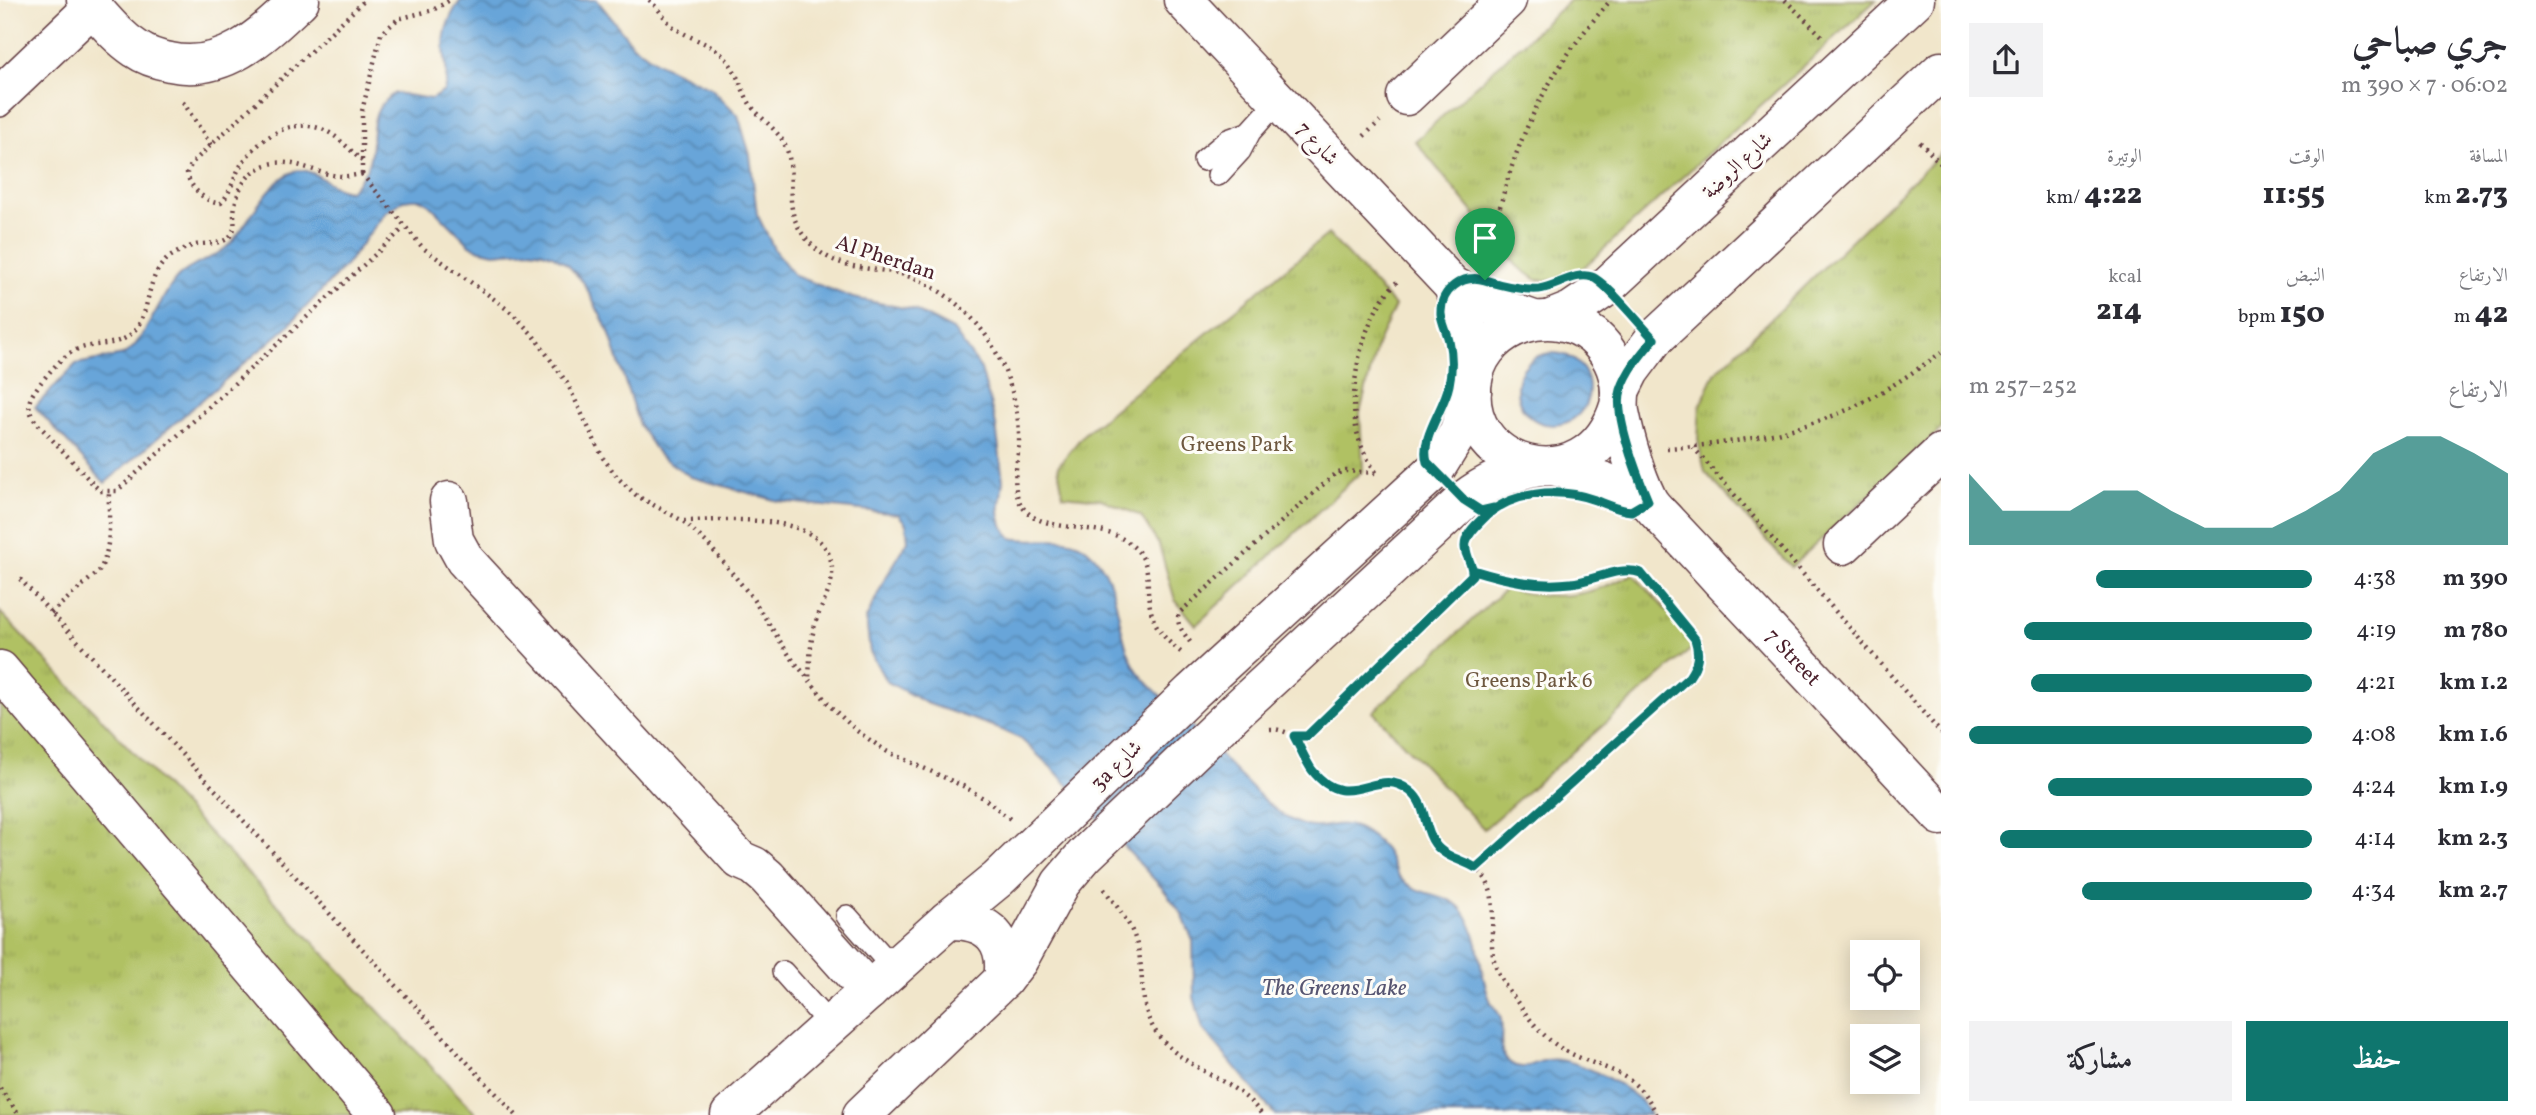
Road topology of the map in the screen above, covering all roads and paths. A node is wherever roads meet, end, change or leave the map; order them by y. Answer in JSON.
{"nodes":[{"id":1,"x":300,"y":0,"type":"edge"},
{"id":2,"x":365,"y":0,"type":"edge"},
{"id":3,"x":450,"y":0,"type":"edge"},
{"id":4,"x":649,"y":0,"type":"edge"},
{"id":5,"x":1183,"y":0,"type":"edge"},
{"id":6,"x":1507,"y":0,"type":"edge"},
{"id":7,"x":1611,"y":0,"type":"edge"},
{"id":8,"x":1785,"y":0,"type":"edge"},
{"id":9,"x":1915,"y":0,"type":"edge"},
{"id":10,"x":91,"y":5,"type":"edge"},
{"id":11,"x":1825,"y":39,"type":"dead end"},
{"id":12,"x":191,"y":64,"type":"junction"},
{"id":13,"x":1941,"y":71,"type":"edge"},
{"id":14,"x":0,"y":84,"type":"edge"},
{"id":15,"x":1406,"y":96,"type":"joint"},
{"id":16,"x":1278,"y":101,"type":"junction"},
{"id":17,"x":0,"y":106,"type":"edge"},
{"id":18,"x":1914,"y":135,"type":"dead end"},
{"id":19,"x":211,"y":145,"type":"junction"},
{"id":20,"x":362,"y":161,"type":"junction"},
{"id":21,"x":1336,"y":163,"type":"junction"},
{"id":22,"x":1941,"y":164,"type":"edge"},
{"id":23,"x":1211,"y":168,"type":"dead end"},
{"id":24,"x":362,"y":174,"type":"junction"},
{"id":25,"x":404,"y":228,"type":"junction"},
{"id":26,"x":1425,"y":257,"type":"junction"},
{"id":27,"x":1453,"y":286,"type":"junction"},
{"id":28,"x":1542,"y":320,"type":"junction"},
{"id":29,"x":1941,"y":353,"type":"edge"},
{"id":30,"x":1473,"y":382,"type":"junction"},
{"id":31,"x":1619,"y":399,"type":"junction"},
{"id":32,"x":1693,"y":447,"type":"junction"},
{"id":33,"x":1666,"y":449,"type":"dead end"},
{"id":34,"x":1941,"y":453,"type":"edge"},
{"id":35,"x":1547,"y":467,"type":"junction"},
{"id":36,"x":1376,"y":473,"type":"junction"},
{"id":37,"x":1384,"y":474,"type":"dead end"},
{"id":38,"x":109,"y":492,"type":"junction"},
{"id":39,"x":449,"y":501,"type":"dead end"},
{"id":40,"x":1648,"y":501,"type":"junction"},
{"id":41,"x":683,"y":521,"type":"junction"},
{"id":42,"x":1465,"y":541,"type":"dead end"},
{"id":43,"x":1843,"y":545,"type":"dead end"},
{"id":44,"x":1473,"y":570,"type":"junction"},
{"id":45,"x":20,"y":579,"type":"dead end"},
{"id":46,"x":51,"y":613,"type":"junction"},
{"id":47,"x":0,"y":670,"type":"edge"},
{"id":48,"x":1185,"y":670,"type":"junction"},
{"id":49,"x":809,"y":679,"type":"junction"},
{"id":50,"x":1266,"y":733,"type":"dead end"},
{"id":51,"x":1941,"y":733,"type":"edge"},
{"id":52,"x":1294,"y":736,"type":"junction"},
{"id":53,"x":1941,"y":816,"type":"edge"},
{"id":54,"x":1012,"y":820,"type":"dead end"},
{"id":55,"x":1476,"y":868,"type":"junction"},
{"id":56,"x":1092,"y":869,"type":"junction"},
{"id":57,"x":847,"y":916,"type":"dead end"},
{"id":58,"x":948,"y":920,"type":"junction"},
{"id":59,"x":783,"y":972,"type":"dead end"},
{"id":60,"x":1003,"y":980,"type":"junction"},
{"id":61,"x":861,"y":998,"type":"junction"},
{"id":62,"x":0,"y":1088,"type":"edge"},
{"id":63,"x":19,"y":1115,"type":"edge"},
{"id":64,"x":377,"y":1115,"type":"edge"},
{"id":65,"x":516,"y":1115,"type":"edge"},
{"id":66,"x":730,"y":1115,"type":"edge"},
{"id":67,"x":862,"y":1115,"type":"edge"},
{"id":68,"x":1262,"y":1115,"type":"edge"},
{"id":69,"x":1657,"y":1115,"type":"edge"}],
"edges":[{"from":1,"to":12,"type":"street"},
{"from":2,"to":19,"type":"path"},
{"from":3,"to":20,"type":"path"},
{"from":4,"to":48,"type":"path","name":"Al Pherdan"},
{"from":5,"to":16,"type":"street","name":"شارع 7"},
{"from":6,"to":15,"type":"street"},
{"from":7,"to":27,"type":"path"},
{"from":8,"to":11,"type":"path"},
{"from":9,"to":28,"type":"street","name":"شارع الروضة"},
{"from":10,"to":12,"type":"street"},
{"from":10,"to":14,"type":"lane"},
{"from":10,"to":17,"type":"lane"},
{"from":12,"to":19,"type":"path"},
{"from":13,"to":31,"type":"street"},
{"from":15,"to":21,"type":"path"},
{"from":16,"to":21,"type":"street","name":"شارع 7"},
{"from":16,"to":23,"type":"lane"},
{"from":18,"to":22,"type":"path"},
{"from":19,"to":20,"type":"path"},
{"from":20,"to":24,"type":"path"},
{"from":21,"to":26,"type":"street","name":"شارع 7"},
{"from":24,"to":25,"type":"path"},
{"from":24,"to":38,"type":"path"},
{"from":25,"to":38,"type":"path"},
{"from":25,"to":41,"type":"path"},
{"from":26,"to":27,"type":"street","name":"شارع 7"},
{"from":26,"to":36,"type":"path"},
{"from":27,"to":28,"type":"street","name":"شارع 7"},
{"from":27,"to":30,"type":"street","name":"شارع 7"},
{"from":28,"to":30,"type":"street"},
{"from":28,"to":31,"type":"street"},
{"from":29,"to":32,"type":"path"},
{"from":30,"to":35,"type":"street"},
{"from":30,"to":48,"type":"street","name":"3a شارع"},
{"from":31,"to":35,"type":"street"},
{"from":31,"to":40,"type":"street"},
{"from":32,"to":33,"type":"path"},
{"from":32,"to":51,"type":"path"},
{"from":34,"to":43,"type":"street"},
{"from":35,"to":40,"type":"street"},
{"from":35,"to":56,"type":"street","name":"3a شارع"},
{"from":36,"to":37,"type":"path"},
{"from":36,"to":48,"type":"path"},
{"from":38,"to":46,"type":"path"},
{"from":39,"to":61,"type":"street"},
{"from":40,"to":53,"type":"street","name":"7 Street"},
{"from":41,"to":49,"type":"path"},
{"from":41,"to":49,"type":"path"},
{"from":42,"to":44,"type":"path"},
{"from":44,"to":52,"type":"path"},
{"from":44,"to":55,"type":"path"},
{"from":45,"to":46,"type":"path"},
{"from":46,"to":65,"type":"path"},
{"from":47,"to":64,"type":"street"},
{"from":48,"to":58,"type":"street","name":"3a شارع"},
{"from":49,"to":54,"type":"path"},
{"from":50,"to":52,"type":"path"},
{"from":52,"to":55,"type":"path"},
{"from":55,"to":69,"type":"path"},
{"from":56,"to":60,"type":"street","name":"3a شارع"},
{"from":56,"to":68,"type":"path"},
{"from":57,"to":61,"type":"lane"},
{"from":58,"to":60,"type":"street"},
{"from":58,"to":61,"type":"street","name":"3a شارع"},
{"from":59,"to":61,"type":"lane"},
{"from":60,"to":67,"type":"street","name":"3a شارع"},
{"from":61,"to":66,"type":"street","name":"3a شارع"},
{"from":62,"to":63,"type":"path"}]}
